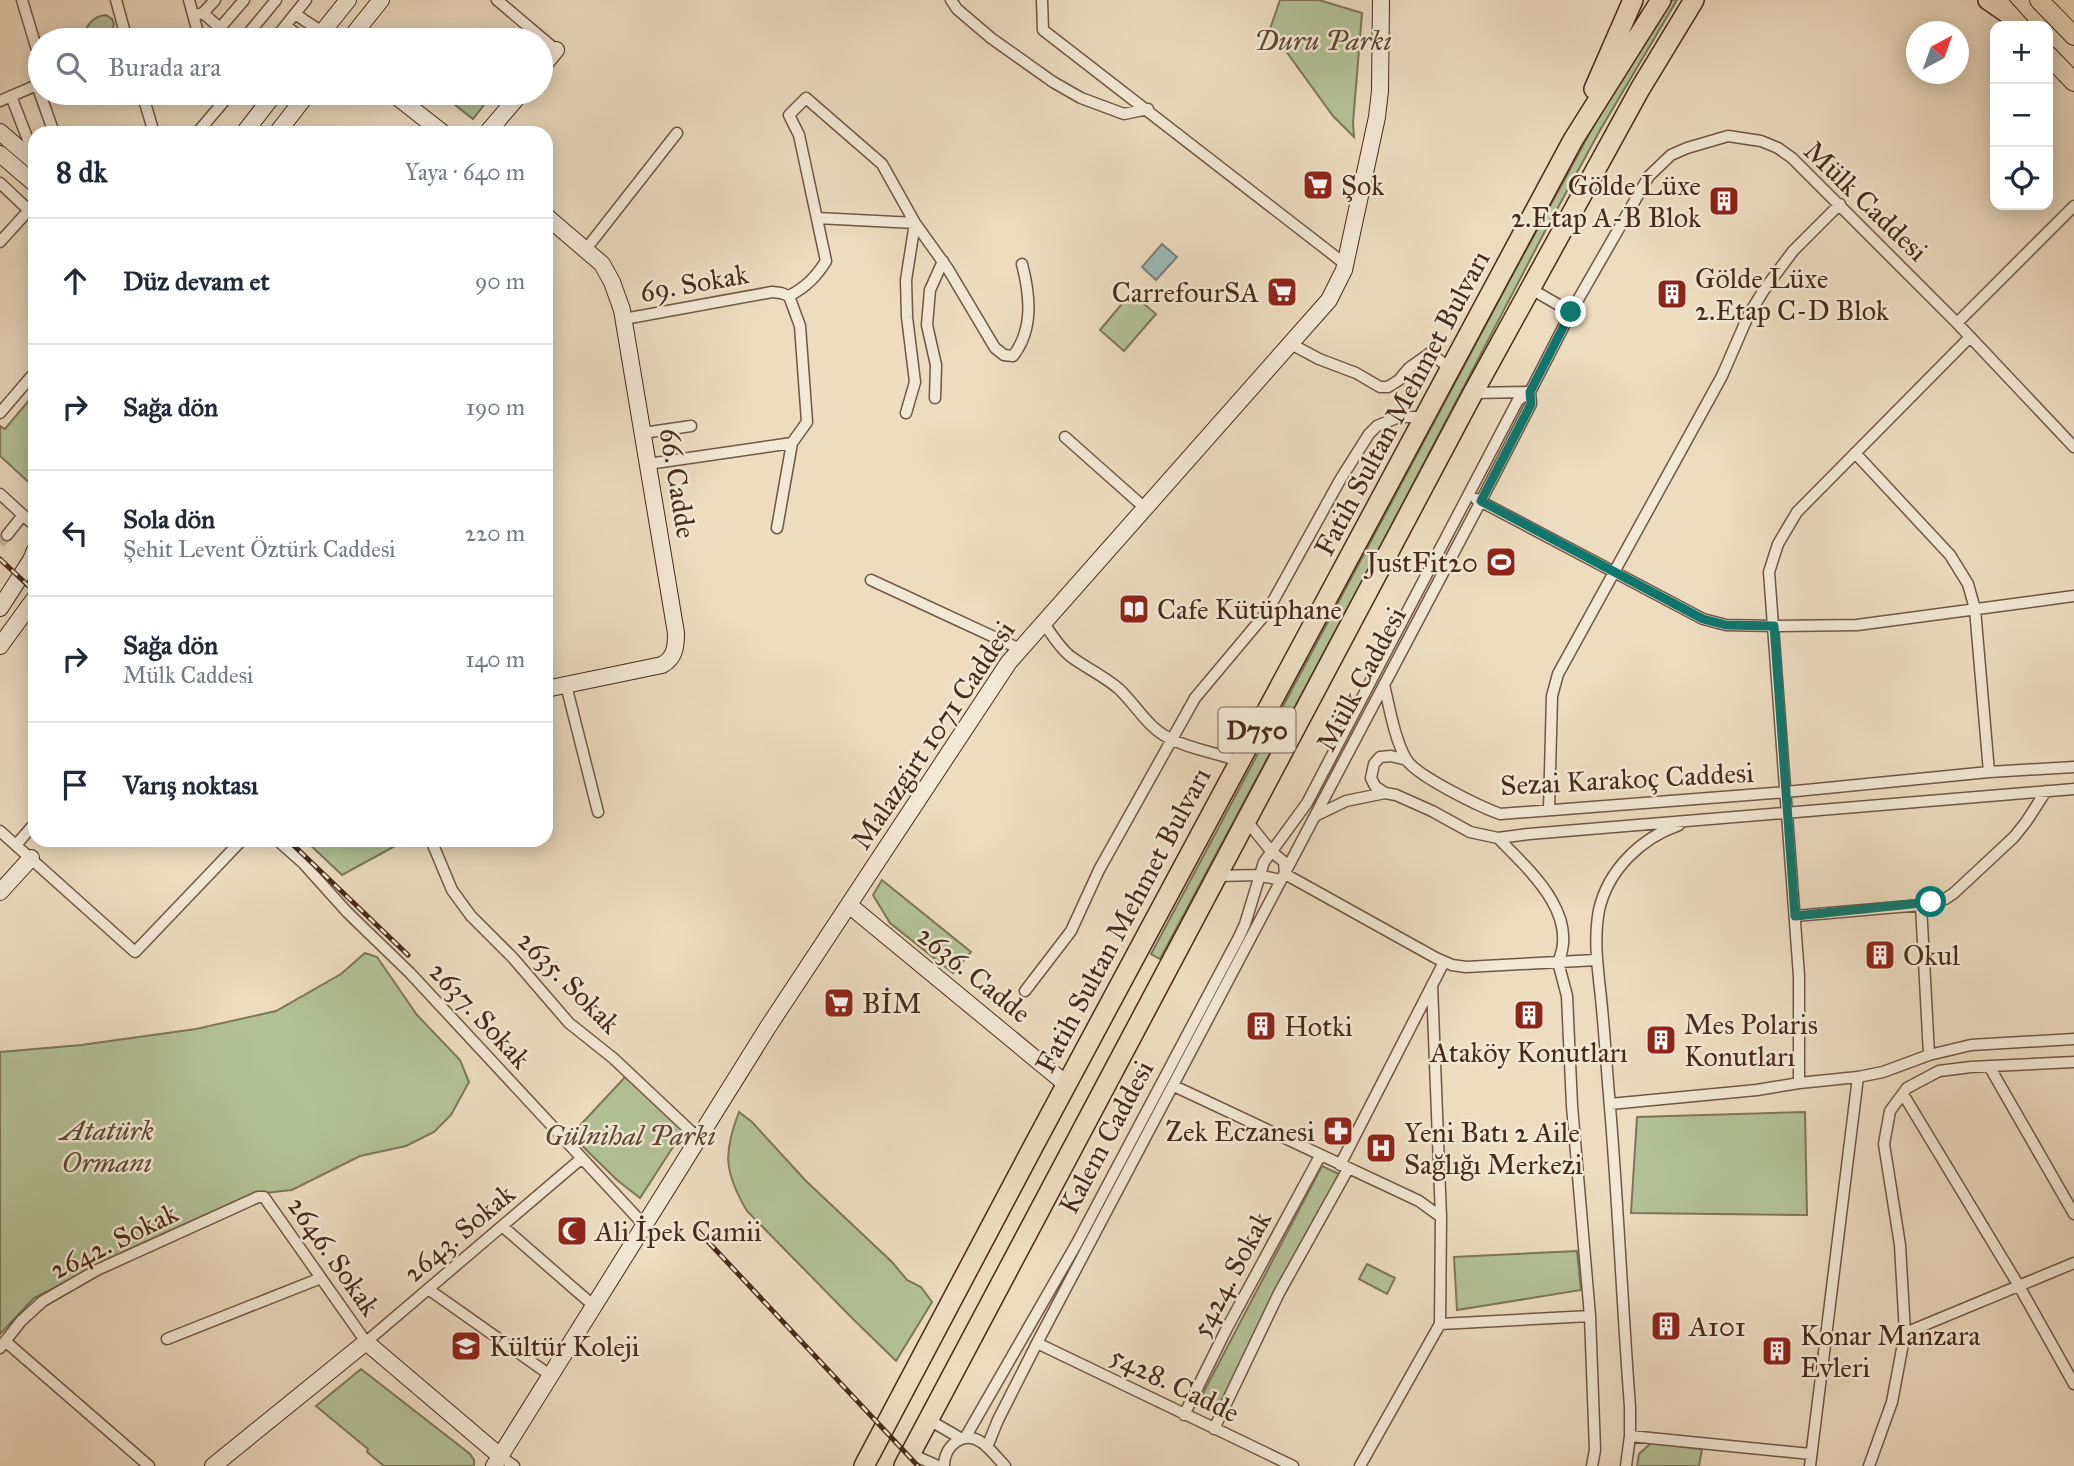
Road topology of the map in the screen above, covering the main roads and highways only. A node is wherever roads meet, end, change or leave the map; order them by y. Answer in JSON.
{"nodes":[{"id":1,"x":1633,"y":0,"type":"edge"},
{"id":2,"x":1661,"y":0,"type":"edge"},
{"id":3,"x":1694,"y":0,"type":"edge"},
{"id":4,"x":1700,"y":0,"type":"edge"},
{"id":5,"x":1989,"y":0,"type":"edge"},
{"id":6,"x":2039,"y":0,"type":"edge"},
{"id":7,"x":2007,"y":13,"type":"edge"},
{"id":8,"x":1679,"y":25,"type":"junction"},
{"id":9,"x":2074,"y":36,"type":"edge"},
{"id":10,"x":2053,"y":60,"type":"edge"},
{"id":11,"x":2074,"y":82,"type":"edge"},
{"id":12,"x":1573,"y":140,"type":"junction"},
{"id":13,"x":908,"y":1460,"type":"edge"},
{"id":14,"x":864,"y":1466,"type":"edge"}],
"edges":[{"from":1,"to":12,"type":"highway"},
{"from":2,"to":12,"type":"highway","name":"Fatih Sultan Mehmet Bulvarı","number":"D750"},
{"from":3,"to":8,"type":"highway","name":"Fatih Sultan Mehmet Bulvarı","number":"D750"},
{"from":4,"to":8,"type":"highway"},
{"from":5,"to":7,"type":"highway"},
{"from":6,"to":9,"type":"main road"},
{"from":8,"to":13,"type":"highway","name":"Fatih Sultan Mehmet Bulvarı","number":"D750"},
{"from":10,"to":11,"type":"main road"},
{"from":12,"to":14,"type":"highway","name":"Fatih Sultan Mehmet Bulvarı","number":"D750"}]}
